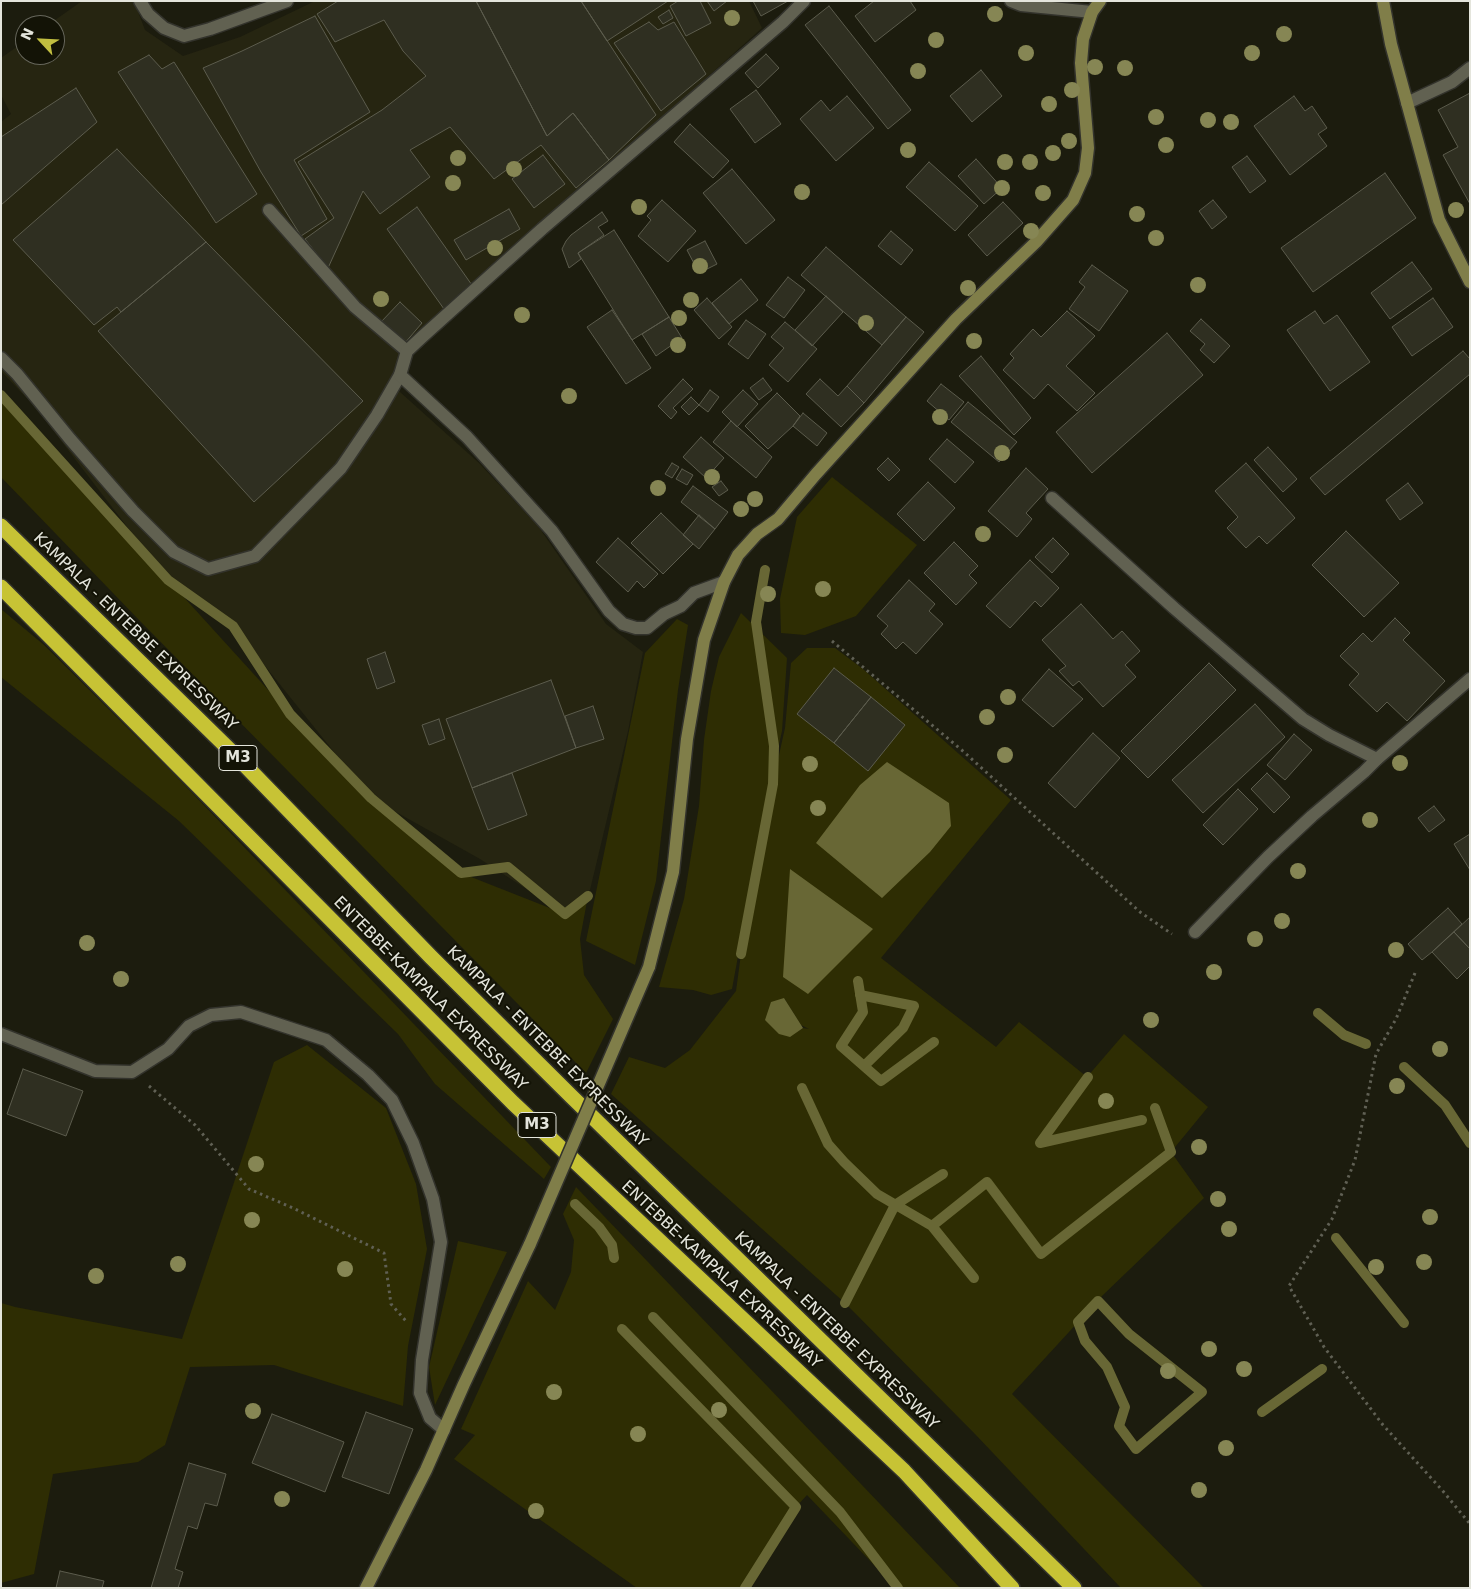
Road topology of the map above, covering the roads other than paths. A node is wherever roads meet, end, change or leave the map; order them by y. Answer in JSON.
{"nodes":[{"id":1,"x":140,"y":1,"type":"edge"},
{"id":2,"x":287,"y":1,"type":"edge"},
{"id":3,"x":804,"y":1,"type":"edge"},
{"id":4,"x":1011,"y":1,"type":"edge"},
{"id":5,"x":1383,"y":1,"type":"edge"},
{"id":6,"x":1096,"y":7,"type":"edge"},
{"id":7,"x":1470,"y":68,"type":"edge"},
{"id":8,"x":1407,"y":103,"type":"junction"},
{"id":9,"x":269,"y":210,"type":"dead end"},
{"id":10,"x":1470,"y":282,"type":"edge"},
{"id":11,"x":407,"y":351,"type":"junction"},
{"id":12,"x":1,"y":358,"type":"edge"},
{"id":13,"x":400,"y":375,"type":"junction"},
{"id":14,"x":1052,"y":498,"type":"dead end"},
{"id":15,"x":1,"y":526,"type":"edge"},
{"id":16,"x":724,"y":582,"type":"junction"},
{"id":17,"x":1,"y":587,"type":"edge"},
{"id":18,"x":1470,"y":679,"type":"edge"},
{"id":19,"x":1377,"y":759,"type":"junction"},
{"id":20,"x":1194,"y":932,"type":"road end"},
{"id":21,"x":1,"y":1034,"type":"edge"},
{"id":22,"x":444,"y":1430,"type":"junction"},
{"id":23,"x":366,"y":1588,"type":"edge"},
{"id":24,"x":1012,"y":1588,"type":"edge"},
{"id":25,"x":1074,"y":1588,"type":"edge"}],
"edges":[{"from":1,"to":2,"type":"street"},
{"from":3,"to":11,"type":"street"},
{"from":4,"to":6,"type":"street"},
{"from":5,"to":8,"type":"street"},
{"from":6,"to":16,"type":"street"},
{"from":7,"to":8,"type":"street"},
{"from":8,"to":10,"type":"street"},
{"from":9,"to":11,"type":"street"},
{"from":11,"to":13,"type":"street"},
{"from":12,"to":13,"type":"street"},
{"from":13,"to":16,"type":"street"},
{"from":14,"to":19,"type":"street"},
{"from":15,"to":25,"type":"highway","name":"KAMPALA - ENTEBBE EXPRESSWAY","number":"M3"},
{"from":16,"to":22,"type":"street","bridge":true},
{"from":17,"to":24,"type":"highway","name":"ENTEBBE-KAMPALA EXPRESSWAY","number":"M3"},
{"from":18,"to":19,"type":"street"},
{"from":19,"to":20,"type":"street"},
{"from":21,"to":22,"type":"street"},
{"from":22,"to":23,"type":"street"}]}
